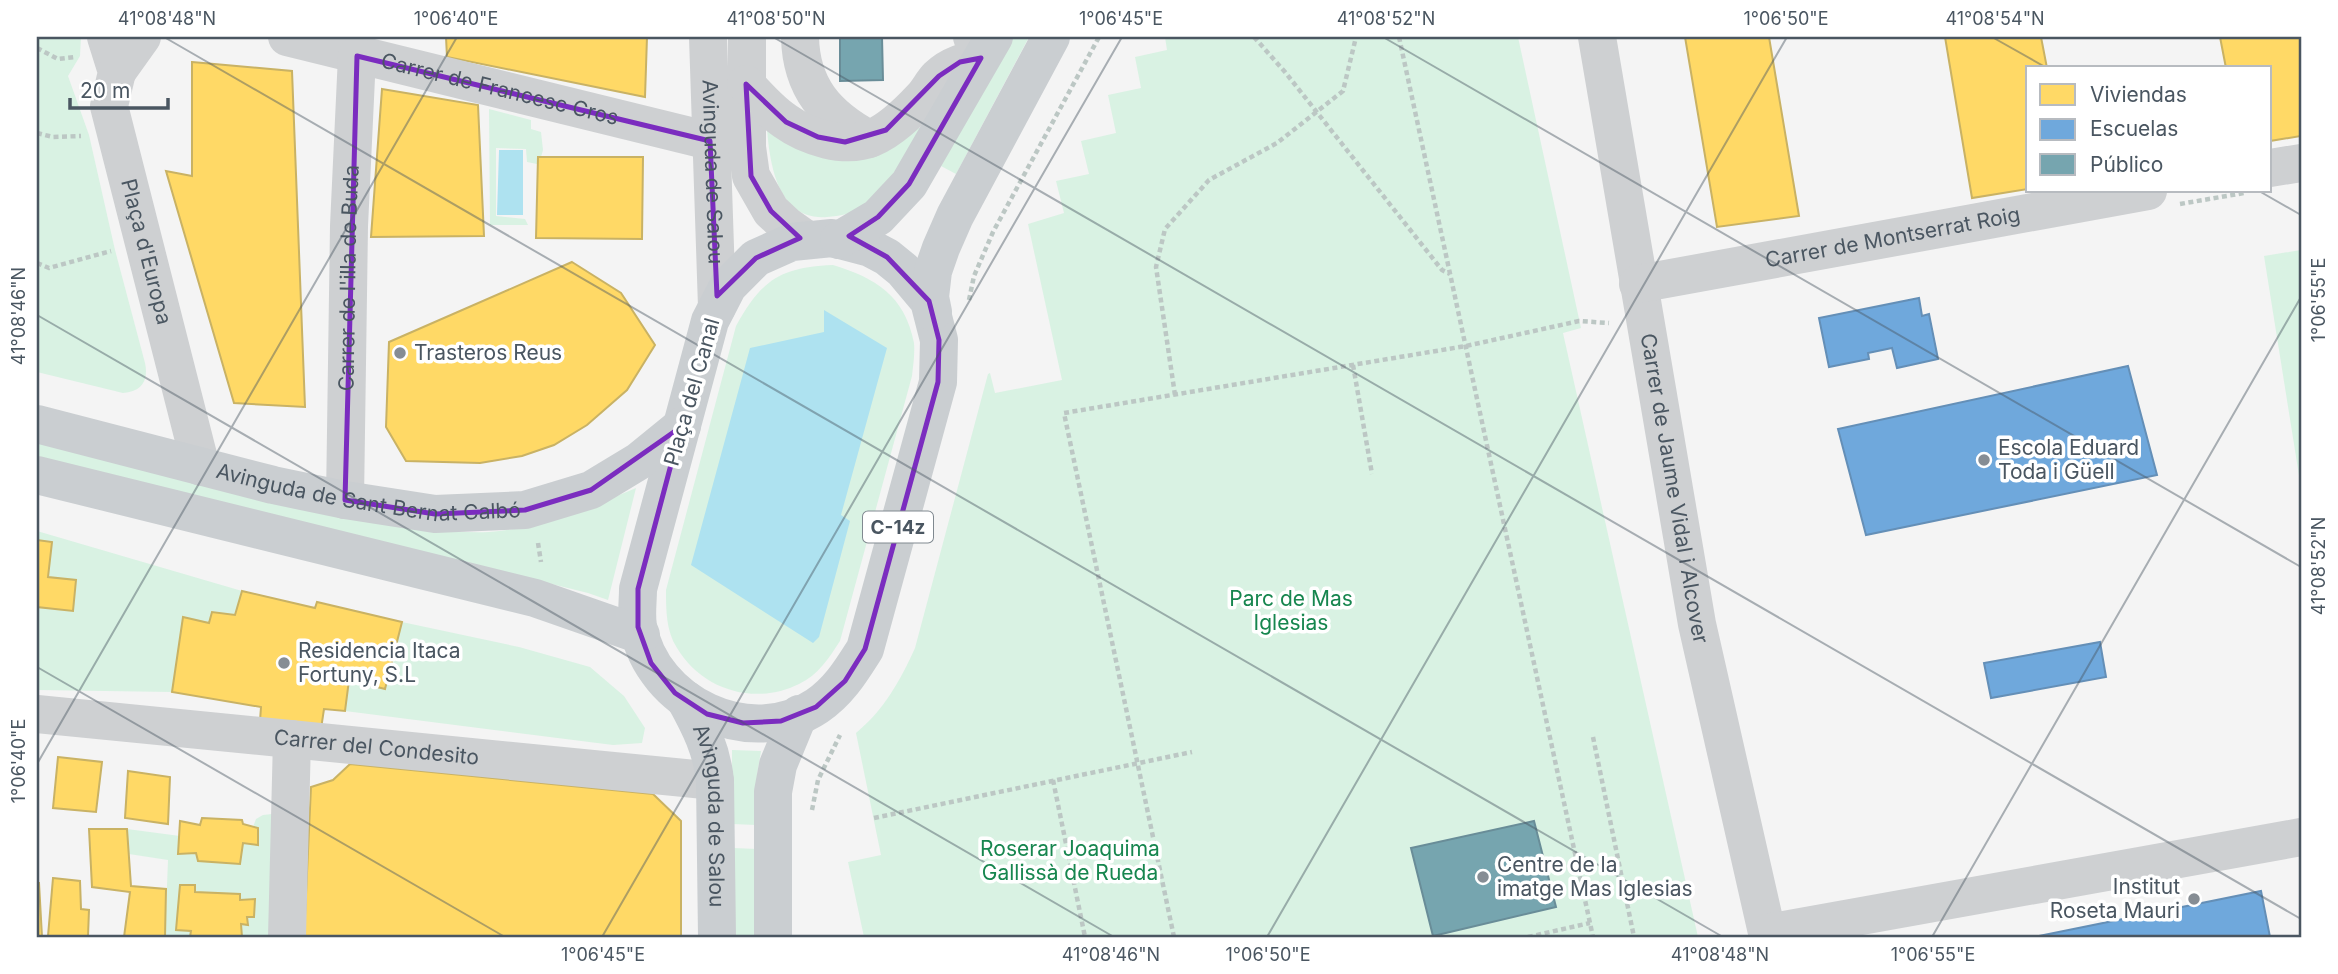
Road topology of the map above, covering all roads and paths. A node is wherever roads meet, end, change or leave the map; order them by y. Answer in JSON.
{"nodes":[{"id":1,"x":106,"y":37,"type":"edge"},
{"id":2,"x":142,"y":37,"type":"edge"},
{"id":3,"x":287,"y":37,"type":"edge"},
{"id":4,"x":708,"y":37,"type":"edge"},
{"id":5,"x":747,"y":37,"type":"edge"},
{"id":6,"x":800,"y":37,"type":"edge"},
{"id":7,"x":1051,"y":37,"type":"edge"},
{"id":8,"x":1254,"y":37,"type":"edge"},
{"id":9,"x":1356,"y":37,"type":"edge"},
{"id":10,"x":1399,"y":37,"type":"edge"},
{"id":11,"x":1597,"y":37,"type":"edge"},
{"id":12,"x":983,"y":44,"type":"edge"},
{"id":13,"x":421,"y":53,"type":"edge"},
{"id":14,"x":357,"y":56,"type":"junction"},
{"id":15,"x":117,"y":72,"type":"junction"},
{"id":16,"x":746,"y":84,"type":"junction"},
{"id":17,"x":1316,"y":111,"type":"junction"},
{"id":18,"x":37,"y":133,"type":"edge"},
{"id":19,"x":89,"y":135,"type":"dead end"},
{"id":20,"x":869,"y":139,"type":"junction"},
{"id":21,"x":729,"y":144,"type":"junction"},
{"id":22,"x":2301,"y":163,"type":"edge"},
{"id":23,"x":2272,"y":169,"type":"edge"},
{"id":24,"x":2143,"y":192,"type":"edge"},
{"id":25,"x":823,"y":240,"type":"junction"},
{"id":26,"x":115,"y":250,"type":"dead end"},
{"id":27,"x":37,"y":263,"type":"edge"},
{"id":28,"x":1450,"y":274,"type":"junction"},
{"id":29,"x":1638,"y":284,"type":"junction"},
{"id":30,"x":717,"y":307,"type":"junction"},
{"id":31,"x":933,"y":312,"type":"junction"},
{"id":32,"x":1645,"y":325,"type":"junction"},
{"id":33,"x":1466,"y":346,"type":"junction"},
{"id":34,"x":1353,"y":365,"type":"junction"},
{"id":35,"x":1175,"y":395,"type":"junction"},
{"id":36,"x":37,"y":424,"type":"edge"},
{"id":37,"x":681,"y":426,"type":"junction"},
{"id":38,"x":201,"y":467,"type":"junction"},
{"id":39,"x":1372,"y":474,"type":"dead end"},
{"id":40,"x":37,"y":475,"type":"edge"},
{"id":41,"x":345,"y":500,"type":"junction"},
{"id":42,"x":532,"y":508,"type":"junction"},
{"id":43,"x":547,"y":602,"type":"junction"},
{"id":44,"x":642,"y":635,"type":"junction"},
{"id":45,"x":685,"y":699,"type":"junction"},
{"id":46,"x":37,"y":714,"type":"edge"},
{"id":47,"x":799,"y":714,"type":"junction"},
{"id":48,"x":1593,"y":737,"type":"dead end"},
{"id":49,"x":292,"y":739,"type":"junction"},
{"id":50,"x":1192,"y":752,"type":"dead end"},
{"id":51,"x":1138,"y":763,"type":"junction"},
{"id":52,"x":1053,"y":780,"type":"junction"},
{"id":53,"x":715,"y":781,"type":"junction"},
{"id":54,"x":874,"y":818,"type":"dead end"},
{"id":55,"x":2301,"y":836,"type":"edge"},
{"id":56,"x":1590,"y":923,"type":"junction"},
{"id":57,"x":1768,"y":935,"type":"edge"},
{"id":58,"x":287,"y":937,"type":"edge"},
{"id":59,"x":717,"y":937,"type":"edge"},
{"id":60,"x":773,"y":937,"type":"edge"},
{"id":61,"x":1085,"y":937,"type":"edge"},
{"id":62,"x":1174,"y":937,"type":"edge"},
{"id":63,"x":1528,"y":937,"type":"edge"},
{"id":64,"x":1592,"y":937,"type":"edge"},
{"id":65,"x":1634,"y":937,"type":"edge"}],
"edges":[{"from":1,"to":15,"type":"street"},
{"from":2,"to":15,"type":"street"},
{"from":3,"to":14,"type":"street","name":"Carrer de Francesc Cros"},
{"from":4,"to":21,"type":"street","name":"Avinguda de Salou"},
{"from":5,"to":16,"type":"street"},
{"from":6,"to":20,"type":"street"},
{"from":7,"to":31,"type":"main road"},
{"from":8,"to":17,"type":"path"},
{"from":9,"to":17,"type":"path"},
{"from":10,"to":28,"type":"path"},
{"from":11,"to":29,"type":"street","name":"Carrer de Jaume Vidal i Alcover"},
{"from":12,"to":20,"type":"street"},
{"from":12,"to":25,"type":"main road"},
{"from":13,"to":14,"type":"street","name":"Carrer de Francesc Cros"},
{"from":13,"to":21,"type":"street","name":"Carrer de Francesc Cros"},
{"from":14,"to":41,"type":"street","name":"Carrer de l'illa de Buda"},
{"from":15,"to":38,"type":"street","name":"Plaça d'Europa"},
{"from":16,"to":20,"type":"street","name":"Avinguda de Salou"},
{"from":16,"to":21,"type":"street"},
{"from":17,"to":28,"type":"path"},
{"from":17,"to":35,"type":"path"},
{"from":18,"to":19,"type":"path"},
{"from":21,"to":25,"type":"street","name":"Avinguda de Salou"},
{"from":21,"to":30,"type":"street","name":"Avinguda de Salou"},
{"from":22,"to":23,"type":"street"},
{"from":24,"to":29,"type":"street","name":"Carrer de Montserrat Roig"},
{"from":25,"to":30,"type":"main road","name":"Plaça del Canal","number":"C-14z"},
{"from":25,"to":31,"type":"main road","name":"Plaça del Canal","number":"C-14z"},
{"from":26,"to":27,"type":"path"},
{"from":28,"to":33,"type":"path"},
{"from":29,"to":32,"type":"street","name":"Carrer de Jaume Vidal i Alcover"},
{"from":30,"to":37,"type":"main road","name":"Plaça del Canal","number":"C-14z"},
{"from":31,"to":47,"type":"main road","name":"Plaça del Canal","number":"C-14z"},
{"from":32,"to":33,"type":"path"},
{"from":32,"to":57,"type":"street","name":"Carrer de Jaume Vidal i Alcover"},
{"from":33,"to":34,"type":"path"},
{"from":33,"to":56,"type":"path"},
{"from":34,"to":35,"type":"path"},
{"from":34,"to":39,"type":"path"},
{"from":35,"to":51,"type":"path"},
{"from":36,"to":38,"type":"main road","name":"Avinguda de Sant Bernat Calbó"},
{"from":37,"to":42,"type":"main road","name":"Avinguda de Sant Bernat Calbó"},
{"from":37,"to":44,"type":"main road","name":"Plaça del Canal","number":"C-14z"},
{"from":38,"to":41,"type":"main road","name":"Avinguda de Sant Bernat Calbó"},
{"from":40,"to":43,"type":"main road"},
{"from":41,"to":42,"type":"main road","name":"Avinguda de Sant Bernat Calbó"},
{"from":42,"to":43,"type":"path"},
{"from":43,"to":44,"type":"main road"},
{"from":44,"to":45,"type":"main road","name":"Plaça del Canal","number":"C-14z"},
{"from":45,"to":47,"type":"main road","name":"Plaça del Canal","number":"C-14z"},
{"from":45,"to":53,"type":"main road","name":"Avinguda de Salou","number":"C-14z"},
{"from":46,"to":49,"type":"street","name":"Carrer del Condesito"},
{"from":47,"to":60,"type":"main road"},
{"from":48,"to":65,"type":"path"},
{"from":49,"to":53,"type":"street","name":"Carrer del Condesito"},
{"from":49,"to":58,"type":"street"},
{"from":50,"to":51,"type":"path"},
{"from":51,"to":52,"type":"path"},
{"from":51,"to":62,"type":"path"},
{"from":52,"to":54,"type":"path"},
{"from":52,"to":61,"type":"path"},
{"from":53,"to":59,"type":"main road","name":"Avinguda de Salou","number":"C-14z"},
{"from":55,"to":57,"type":"street"},
{"from":56,"to":63,"type":"path"},
{"from":56,"to":64,"type":"path"}]}
